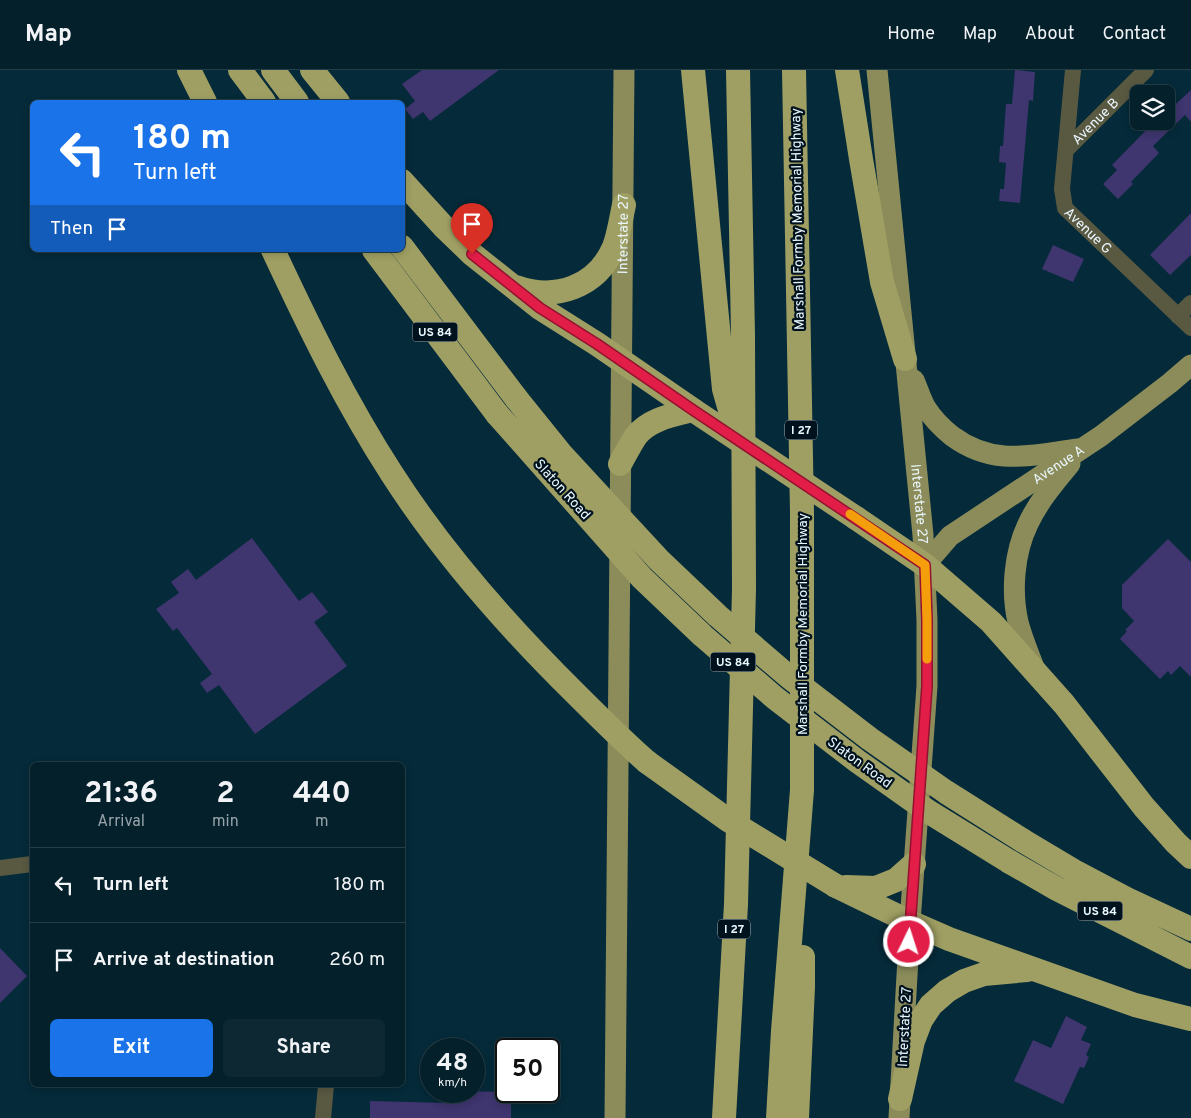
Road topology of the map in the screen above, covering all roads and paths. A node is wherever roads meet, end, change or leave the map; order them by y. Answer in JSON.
{"nodes":[{"id":1,"x":189,"y":70,"type":"edge"},
{"id":2,"x":240,"y":70,"type":"edge"},
{"id":3,"x":273,"y":70,"type":"edge"},
{"id":4,"x":312,"y":70,"type":"edge"},
{"id":5,"x":624,"y":70,"type":"edge"},
{"id":6,"x":693,"y":70,"type":"edge"},
{"id":7,"x":738,"y":70,"type":"edge"},
{"id":8,"x":794,"y":70,"type":"edge"},
{"id":9,"x":847,"y":70,"type":"edge"},
{"id":10,"x":877,"y":70,"type":"edge"},
{"id":11,"x":1073,"y":70,"type":"edge"},
{"id":12,"x":1146,"y":70,"type":"edge"},
{"id":13,"x":204,"y":100,"type":"edge"},
{"id":14,"x":262,"y":100,"type":"edge"},
{"id":15,"x":296,"y":100,"type":"edge"},
{"id":16,"x":336,"y":100,"type":"edge"},
{"id":17,"x":1066,"y":150,"type":"junction"},
{"id":18,"x":405,"y":184,"type":"edge"},
{"id":19,"x":624,"y":205,"type":"junction"},
{"id":20,"x":405,"y":251,"type":"edge"},
{"id":21,"x":274,"y":252,"type":"edge"},
{"id":22,"x":376,"y":252,"type":"edge"},
{"id":23,"x":510,"y":284,"type":"junction"},
{"id":24,"x":1191,"y":303,"type":"edge"},
{"id":25,"x":1178,"y":316,"type":"junction"},
{"id":26,"x":1191,"y":328,"type":"edge"},
{"id":27,"x":905,"y":359,"type":"junction"},
{"id":28,"x":621,"y":360,"type":"junction"},
{"id":29,"x":1191,"y":365,"type":"edge"},
{"id":30,"x":693,"y":410,"type":"junction"},
{"id":31,"x":1083,"y":448,"type":"junction"},
{"id":32,"x":743,"y":458,"type":"junction"},
{"id":33,"x":620,"y":464,"type":"junction"},
{"id":34,"x":925,"y":565,"type":"junction"},
{"id":35,"x":1035,"y":670,"type":"junction"},
{"id":36,"x":617,"y":736,"type":"junction"},
{"id":37,"x":802,"y":790,"type":"junction"},
{"id":38,"x":1191,"y":857,"type":"edge"},
{"id":39,"x":30,"y":864,"type":"edge"},
{"id":40,"x":914,"y":864,"type":"junction"},
{"id":41,"x":0,"y":868,"type":"edge"},
{"id":42,"x":836,"y":886,"type":"junction"},
{"id":43,"x":910,"y":922,"type":"junction"},
{"id":44,"x":1191,"y":929,"type":"edge"},
{"id":45,"x":1191,"y":957,"type":"edge"},
{"id":46,"x":1034,"y":970,"type":"junction"},
{"id":47,"x":1135,"y":1005,"type":"junction"},
{"id":48,"x":1191,"y":1019,"type":"edge"},
{"id":49,"x":1191,"y":1027,"type":"edge"},
{"id":50,"x":326,"y":1087,"type":"edge"},
{"id":51,"x":900,"y":1108,"type":"edge"},
{"id":52,"x":323,"y":1118,"type":"edge"},
{"id":53,"x":615,"y":1118,"type":"edge"},
{"id":54,"x":724,"y":1118,"type":"edge"},
{"id":55,"x":778,"y":1118,"type":"edge"},
{"id":56,"x":797,"y":1118,"type":"edge"}],
"edges":[{"from":1,"to":13,"type":"highway"},
{"from":2,"to":14,"type":"highway"},
{"from":3,"to":15,"type":"highway"},
{"from":4,"to":16,"type":"highway"},
{"from":5,"to":19,"type":"main road","name":"Interstate 27"},
{"from":6,"to":32,"type":"highway"},
{"from":7,"to":32,"type":"highway","number":"I 27"},
{"from":8,"to":37,"type":"highway","name":"Marshall Formby Memorial Highway","number":"I 27"},
{"from":9,"to":27,"type":"highway"},
{"from":10,"to":27,"type":"main road","name":"Interstate 27"},
{"from":11,"to":17,"type":"street","name":"Avenue G"},
{"from":12,"to":17,"type":"street","name":"Avenue B"},
{"from":17,"to":25,"type":"street","name":"Avenue G"},
{"from":18,"to":23,"type":"highway"},
{"from":19,"to":23,"type":"highway"},
{"from":19,"to":28,"type":"main road","name":"Interstate 27"},
{"from":20,"to":44,"type":"highway","name":"Slaton Road","number":"US 84","bridge":true},
{"from":21,"to":36,"type":"highway"},
{"from":22,"to":45,"type":"highway","name":"Slaton Road","number":"US 84","bridge":true},
{"from":23,"to":28,"type":"highway"},
{"from":24,"to":25,"type":"street"},
{"from":25,"to":26,"type":"street","name":"Avenue G"},
{"from":27,"to":31,"type":"main road"},
{"from":27,"to":34,"type":"main road","name":"Interstate 27"},
{"from":28,"to":30,"type":"highway"},
{"from":28,"to":33,"type":"main road","name":"Interstate 27"},
{"from":29,"to":31,"type":"main road","name":"Avenue A"},
{"from":30,"to":33,"type":"highway"},
{"from":30,"to":34,"type":"highway","bridge":true},
{"from":31,"to":34,"type":"main road","name":"Avenue A"},
{"from":31,"to":35,"type":"main road"},
{"from":32,"to":54,"type":"highway","number":"I 27"},
{"from":33,"to":36,"type":"main road","name":"Interstate 27"},
{"from":34,"to":35,"type":"highway"},
{"from":34,"to":40,"type":"main road","name":"Interstate 27"},
{"from":35,"to":38,"type":"highway"},
{"from":36,"to":42,"type":"highway","bridge":true},
{"from":36,"to":53,"type":"main road","name":"Interstate 27"},
{"from":37,"to":55,"type":"highway","name":"Marshall Formby Memorial Highway","number":"I 27"},
{"from":37,"to":56,"type":"highway"},
{"from":39,"to":41,"type":"street"},
{"from":40,"to":42,"type":"highway"},
{"from":40,"to":43,"type":"main road","name":"Interstate 27"},
{"from":42,"to":43,"type":"highway"},
{"from":43,"to":46,"type":"highway"},
{"from":43,"to":51,"type":"main road","name":"Interstate 27"},
{"from":46,"to":47,"type":"highway"},
{"from":46,"to":51,"type":"highway"},
{"from":47,"to":48,"type":"highway"},
{"from":47,"to":49,"type":"street"},
{"from":50,"to":52,"type":"street"}]}
